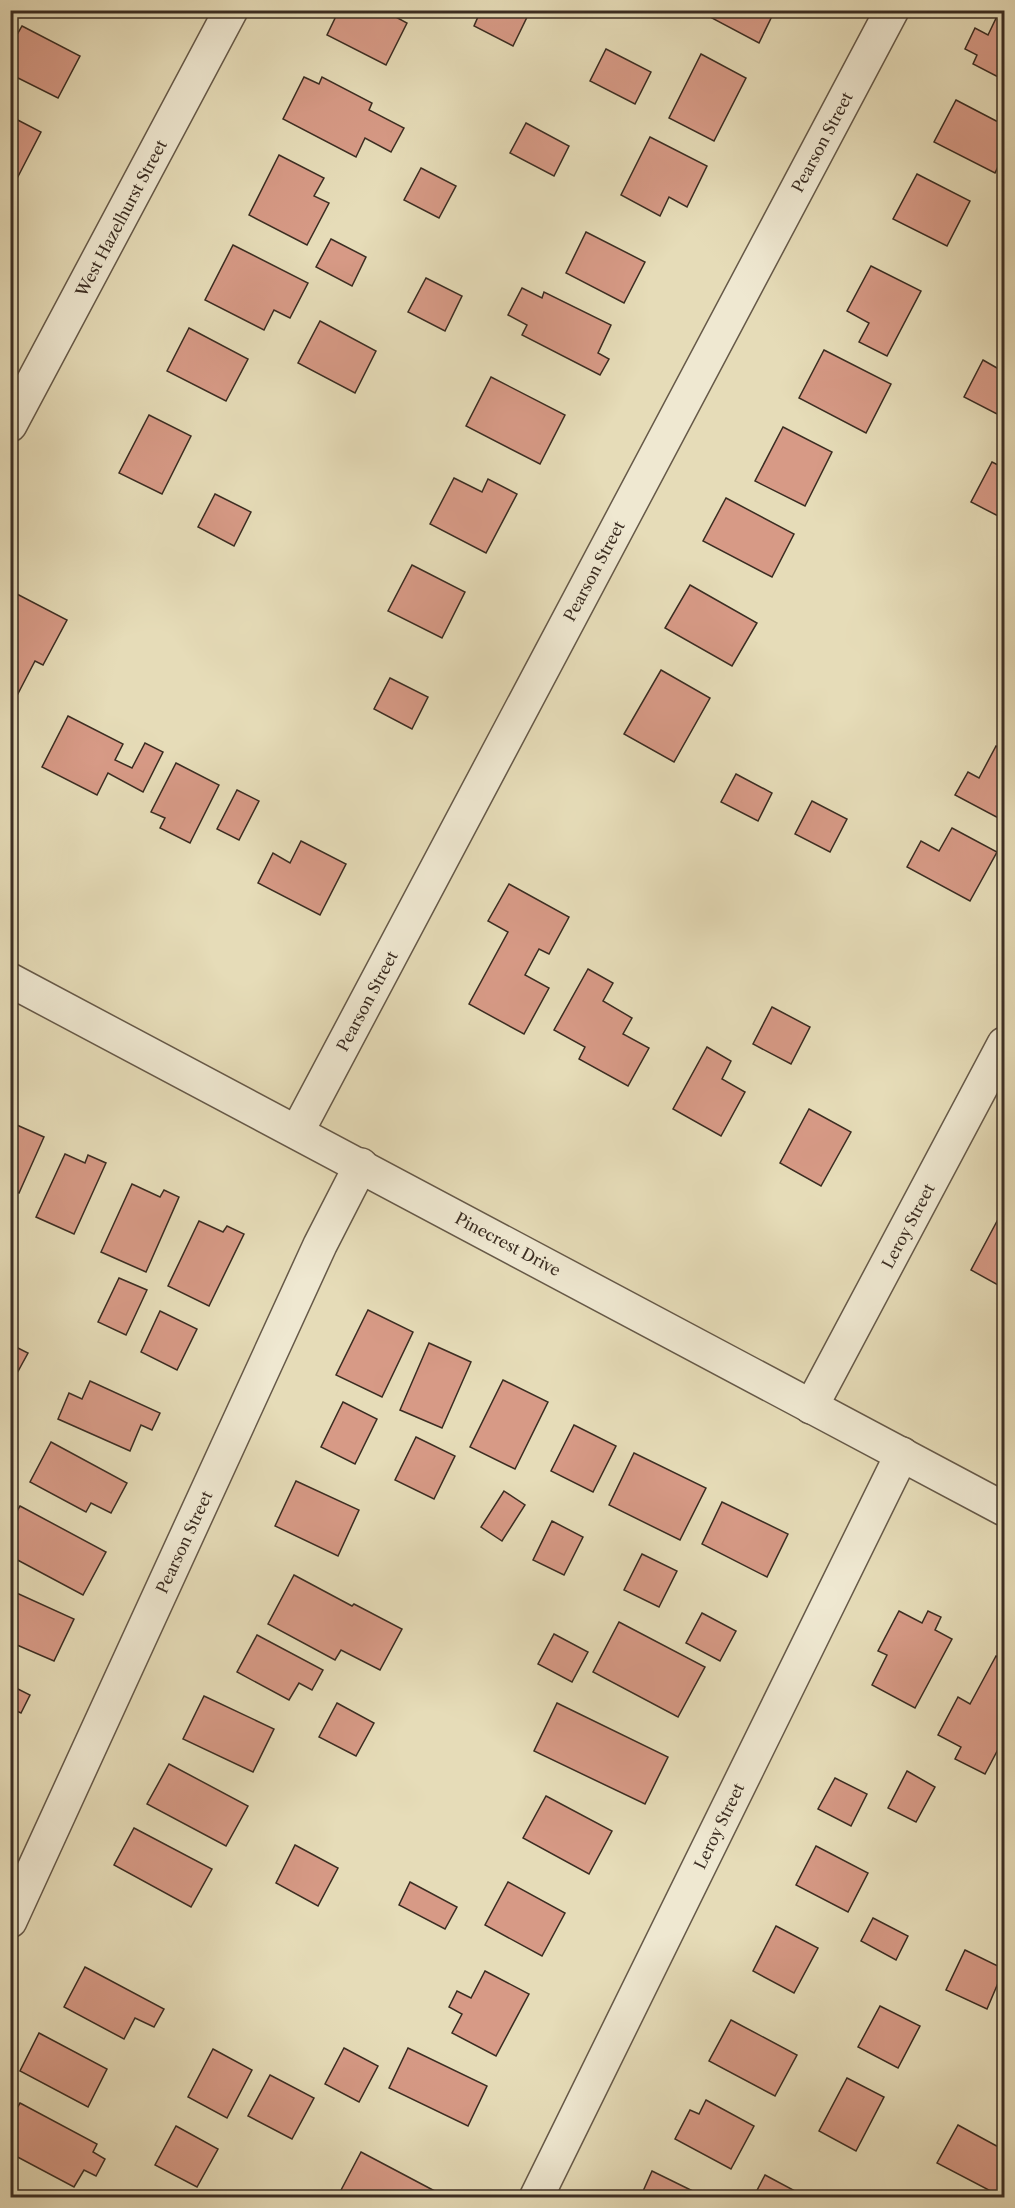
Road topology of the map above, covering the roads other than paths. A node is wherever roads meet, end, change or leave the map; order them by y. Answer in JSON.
{"nodes":[{"id":1,"x":231,"y":10,"type":"edge"},
{"id":2,"x":892,"y":10,"type":"edge"},
{"id":3,"x":10,"y":425,"type":"edge"},
{"id":4,"x":10,"y":980,"type":"edge"},
{"id":5,"x":1005,"y":1044,"type":"edge"},
{"id":6,"x":297,"y":1132,"type":"junction"},
{"id":7,"x":361,"y":1165,"type":"junction"},
{"id":8,"x":811,"y":1407,"type":"junction"},
{"id":9,"x":902,"y":1454,"type":"junction"},
{"id":10,"x":1005,"y":1509,"type":"edge"},
{"id":11,"x":10,"y":1921,"type":"edge"},
{"id":12,"x":536,"y":2198,"type":"edge"}],
"edges":[{"from":1,"to":3,"type":"street","name":"West Hazelhurst Street"},
{"from":2,"to":6,"type":"street","name":"Pearson Street"},
{"from":4,"to":6,"type":"street","name":"Pinecrest Drive"},
{"from":5,"to":8,"type":"street","name":"Leroy Street"},
{"from":6,"to":7,"type":"street","name":"Pinecrest Drive"},
{"from":7,"to":8,"type":"street","name":"Pinecrest Drive"},
{"from":7,"to":11,"type":"street","name":"Pearson Street"},
{"from":8,"to":9,"type":"street","name":"Pinecrest Drive"},
{"from":9,"to":10,"type":"street","name":"Pinecrest Drive"},
{"from":9,"to":12,"type":"street","name":"Leroy Street"}]}
